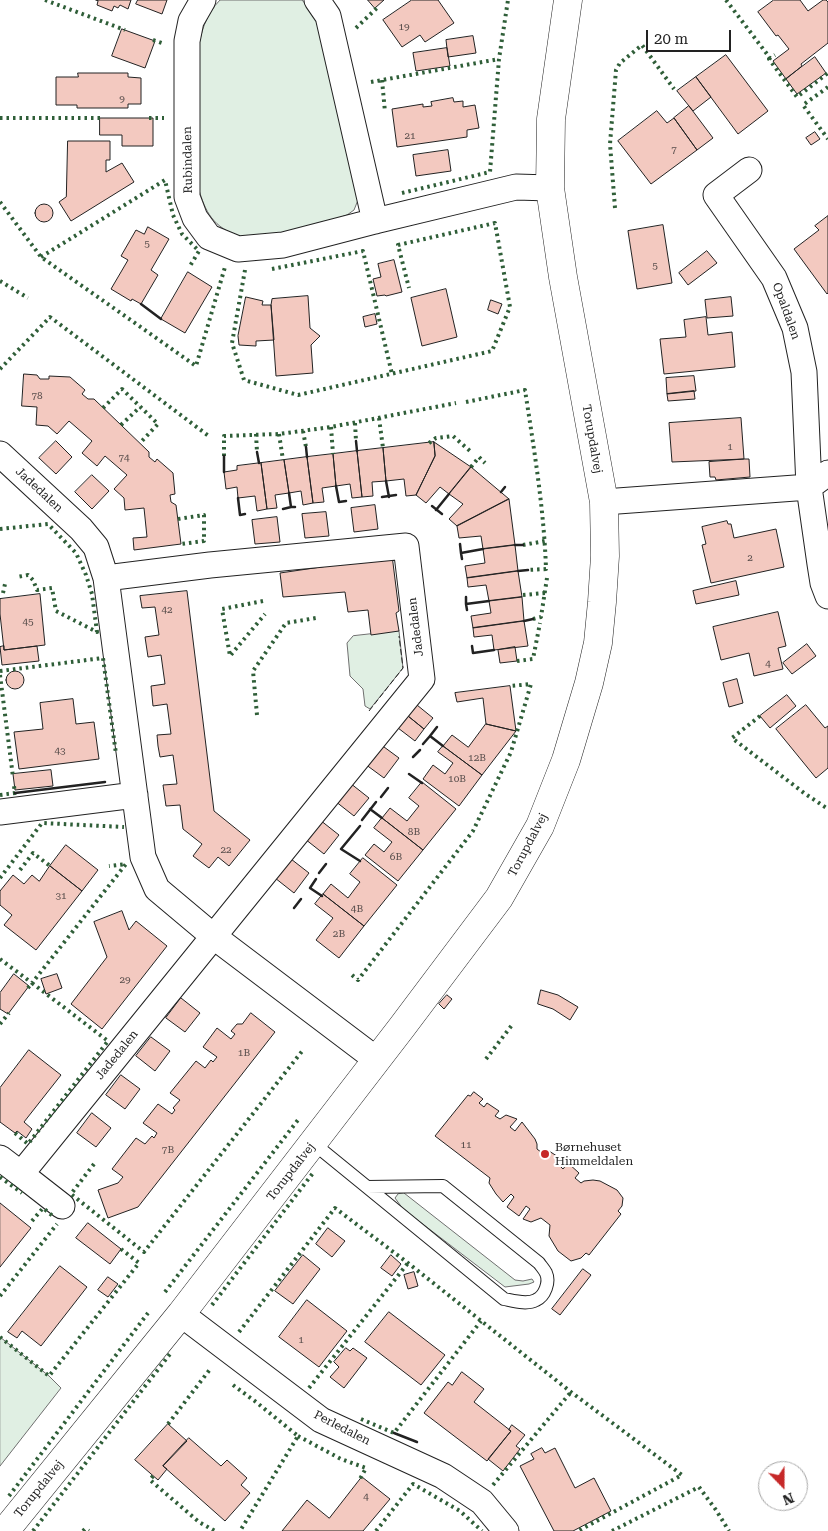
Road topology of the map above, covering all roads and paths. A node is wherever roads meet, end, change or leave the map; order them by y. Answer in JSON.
{"nodes":[{"id":1,"x":203,"y":0,"type":"edge"},
{"id":2,"x":317,"y":0,"type":"edge"},
{"id":3,"x":568,"y":0,"type":"edge"},
{"id":4,"x":749,"y":170,"type":"dead end"},
{"id":5,"x":550,"y":188,"type":"junction"},
{"id":6,"x":375,"y":221,"type":"junction"},
{"id":7,"x":0,"y":454,"type":"edge"},
{"id":8,"x":819,"y":480,"type":"edge"},
{"id":9,"x":604,"y":502,"type":"junction"},
{"id":10,"x":106,"y":578,"type":"junction"},
{"id":11,"x":828,"y":596,"type":"edge"},
{"id":12,"x":135,"y":795,"type":"junction"},
{"id":13,"x":0,"y":812,"type":"edge"},
{"id":14,"x":213,"y":936,"type":"junction"},
{"id":15,"x":377,"y":1060,"type":"junction"},
{"id":16,"x":314,"y":1143,"type":"junction"},
{"id":17,"x":0,"y":1158,"type":"edge"},
{"id":18,"x":21,"y":1174,"type":"junction"},
{"id":19,"x":367,"y":1187,"type":"junction"},
{"id":20,"x":62,"y":1206,"type":"dead end"},
{"id":21,"x":181,"y":1314,"type":"junction"},
{"id":22,"x":5,"y":1531,"type":"edge"},
{"id":23,"x":506,"y":1531,"type":"edge"}],
"edges":[{"from":1,"to":6,"type":"street","name":"Rubindalen"},
{"from":2,"to":6,"type":"street"},
{"from":3,"to":5,"type":"street","name":"Torupdalvej"},
{"from":4,"to":8,"type":"street","name":"Opaldalen"},
{"from":5,"to":6,"type":"street","name":"Rubindalen"},
{"from":5,"to":9,"type":"street","name":"Torupdalvej"},
{"from":7,"to":10,"type":"street","name":"Jadedalen"},
{"from":8,"to":9,"type":"street"},
{"from":8,"to":11,"type":"street","name":"Opaldalen"},
{"from":9,"to":15,"type":"street","name":"Torupdalvej"},
{"from":10,"to":12,"type":"street","name":"Jadedalen"},
{"from":10,"to":14,"type":"street","name":"Jadedalen"},
{"from":12,"to":13,"type":"street"},
{"from":12,"to":14,"type":"street","name":"Jadedalen"},
{"from":14,"to":15,"type":"street","name":"Jadedalen"},
{"from":14,"to":18,"type":"street","name":"Jadedalen"},
{"from":15,"to":16,"type":"street","name":"Torupdalvej"},
{"from":16,"to":19,"type":"lane"},
{"from":16,"to":21,"type":"street","name":"Torupdalvej"},
{"from":17,"to":18,"type":"street"},
{"from":18,"to":20,"type":"street"},
{"from":19,"to":19,"type":"lane"},
{"from":21,"to":22,"type":"street","name":"Torupdalvej"},
{"from":21,"to":23,"type":"street","name":"Perledalen"}]}
